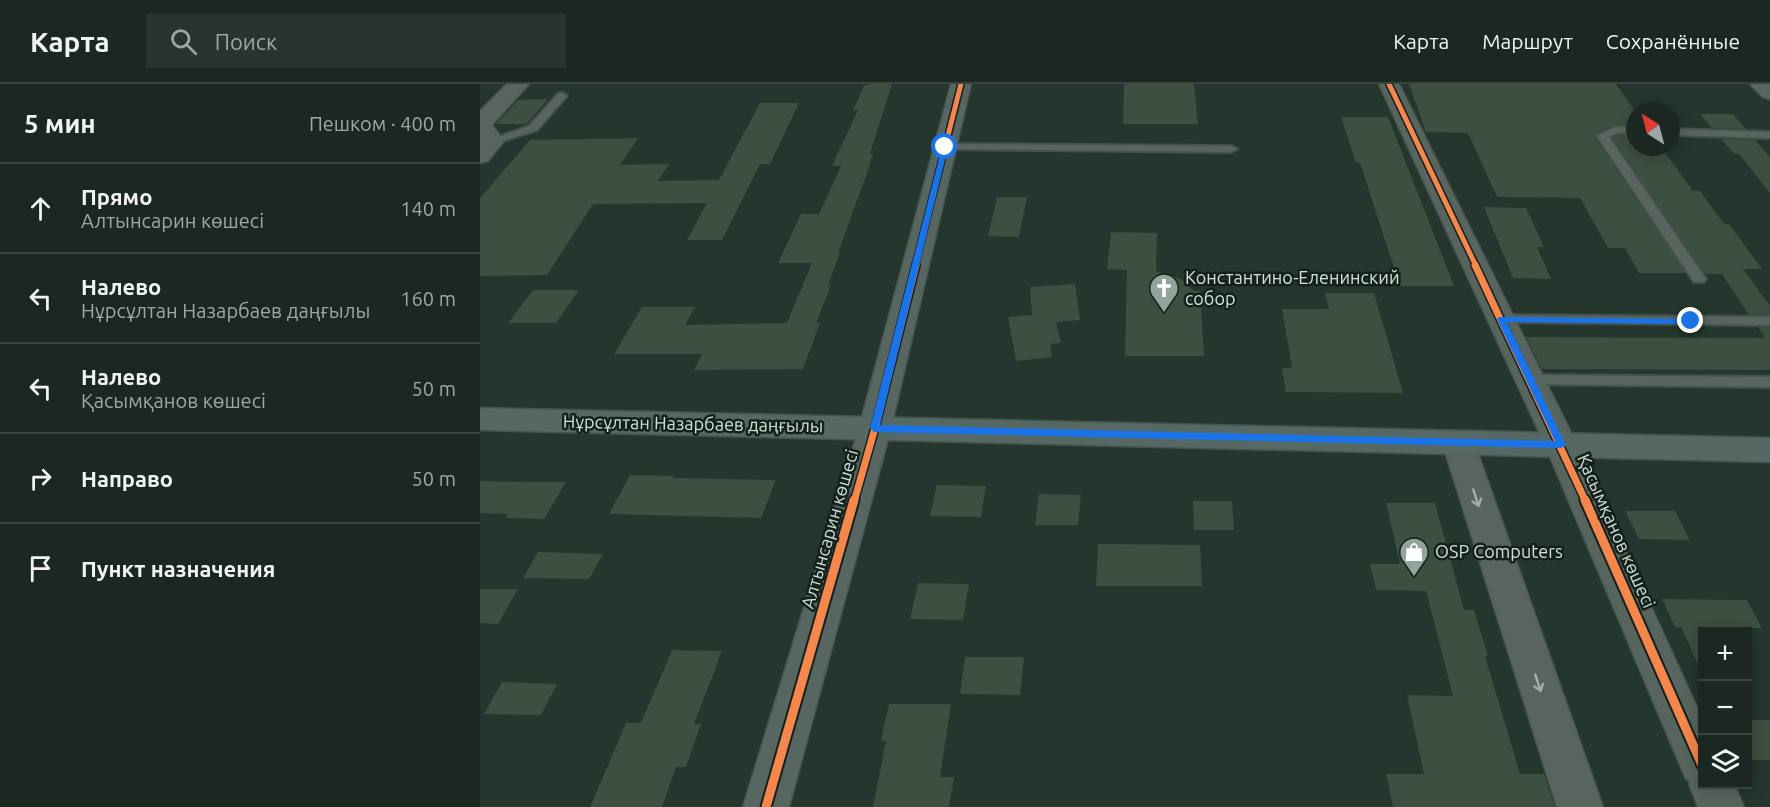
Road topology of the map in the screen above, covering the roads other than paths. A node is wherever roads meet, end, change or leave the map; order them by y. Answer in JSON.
{"nodes":[{"id":1,"x":519,"y":84,"type":"edge"},
{"id":2,"x":961,"y":84,"type":"edge"},
{"id":3,"x":1389,"y":84,"type":"edge"},
{"id":4,"x":1760,"y":84,"type":"edge"},
{"id":5,"x":1770,"y":93,"type":"edge"},
{"id":6,"x":562,"y":96,"type":"dead end"},
{"id":7,"x":1626,"y":130,"type":"edge"},
{"id":8,"x":1680,"y":132,"type":"edge"},
{"id":9,"x":1770,"y":135,"type":"edge"},
{"id":10,"x":483,"y":137,"type":"edge"},
{"id":11,"x":945,"y":147,"type":"junction"},
{"id":12,"x":1231,"y":149,"type":"dead end"},
{"id":13,"x":1699,"y":279,"type":"dead end"},
{"id":14,"x":1502,"y":319,"type":"junction"},
{"id":15,"x":1770,"y":321,"type":"edge"},
{"id":16,"x":1530,"y":380,"type":"junction"},
{"id":17,"x":1770,"y":382,"type":"edge"},
{"id":18,"x":480,"y":419,"type":"edge"},
{"id":19,"x":874,"y":428,"type":"junction"},
{"id":20,"x":1458,"y":442,"type":"junction"},
{"id":21,"x":1561,"y":445,"type":"junction"},
{"id":22,"x":1770,"y":450,"type":"edge"},
{"id":23,"x":1698,"y":756,"type":"edge"},
{"id":24,"x":1713,"y":789,"type":"edge"},
{"id":25,"x":766,"y":807,"type":"edge"},
{"id":26,"x":1580,"y":807,"type":"edge"},
{"id":27,"x":1721,"y":807,"type":"edge"}],
"edges":[{"from":1,"to":10,"type":"street"},
{"from":2,"to":11,"type":"street","name":"Алтынсарин көшесі"},
{"from":3,"to":14,"type":"street","name":"Қасымқанов көшесі"},
{"from":4,"to":5,"type":"street"},
{"from":6,"to":10,"type":"lane"},
{"from":7,"to":13,"type":"lane"},
{"from":8,"to":9,"type":"lane"},
{"from":11,"to":12,"type":"lane"},
{"from":11,"to":19,"type":"street","name":"Алтынсарин көшесі"},
{"from":14,"to":15,"type":"lane"},
{"from":14,"to":16,"type":"street","name":"Қасымқанов көшесі"},
{"from":16,"to":17,"type":"lane"},
{"from":16,"to":21,"type":"street","name":"Қасымқанов көшесі"},
{"from":18,"to":19,"type":"main road","name":"Нұрсұлтан Назарбаев даңғылы"},
{"from":19,"to":20,"type":"main road","name":"Нұрсұлтан Назарбаев даңғылы"},
{"from":19,"to":25,"type":"street","name":"Алтынсарин көшесі"},
{"from":20,"to":21,"type":"main road","name":"Нұрсұлтан Назарбаев даңғылы"},
{"from":20,"to":26,"type":"street","one_way":true},
{"from":21,"to":22,"type":"main road","name":"Нұрсұлтан Назарбаев даңғылы"},
{"from":21,"to":23,"type":"street","name":"Қасымқанов көшесі"},
{"from":24,"to":27,"type":"street"}]}
